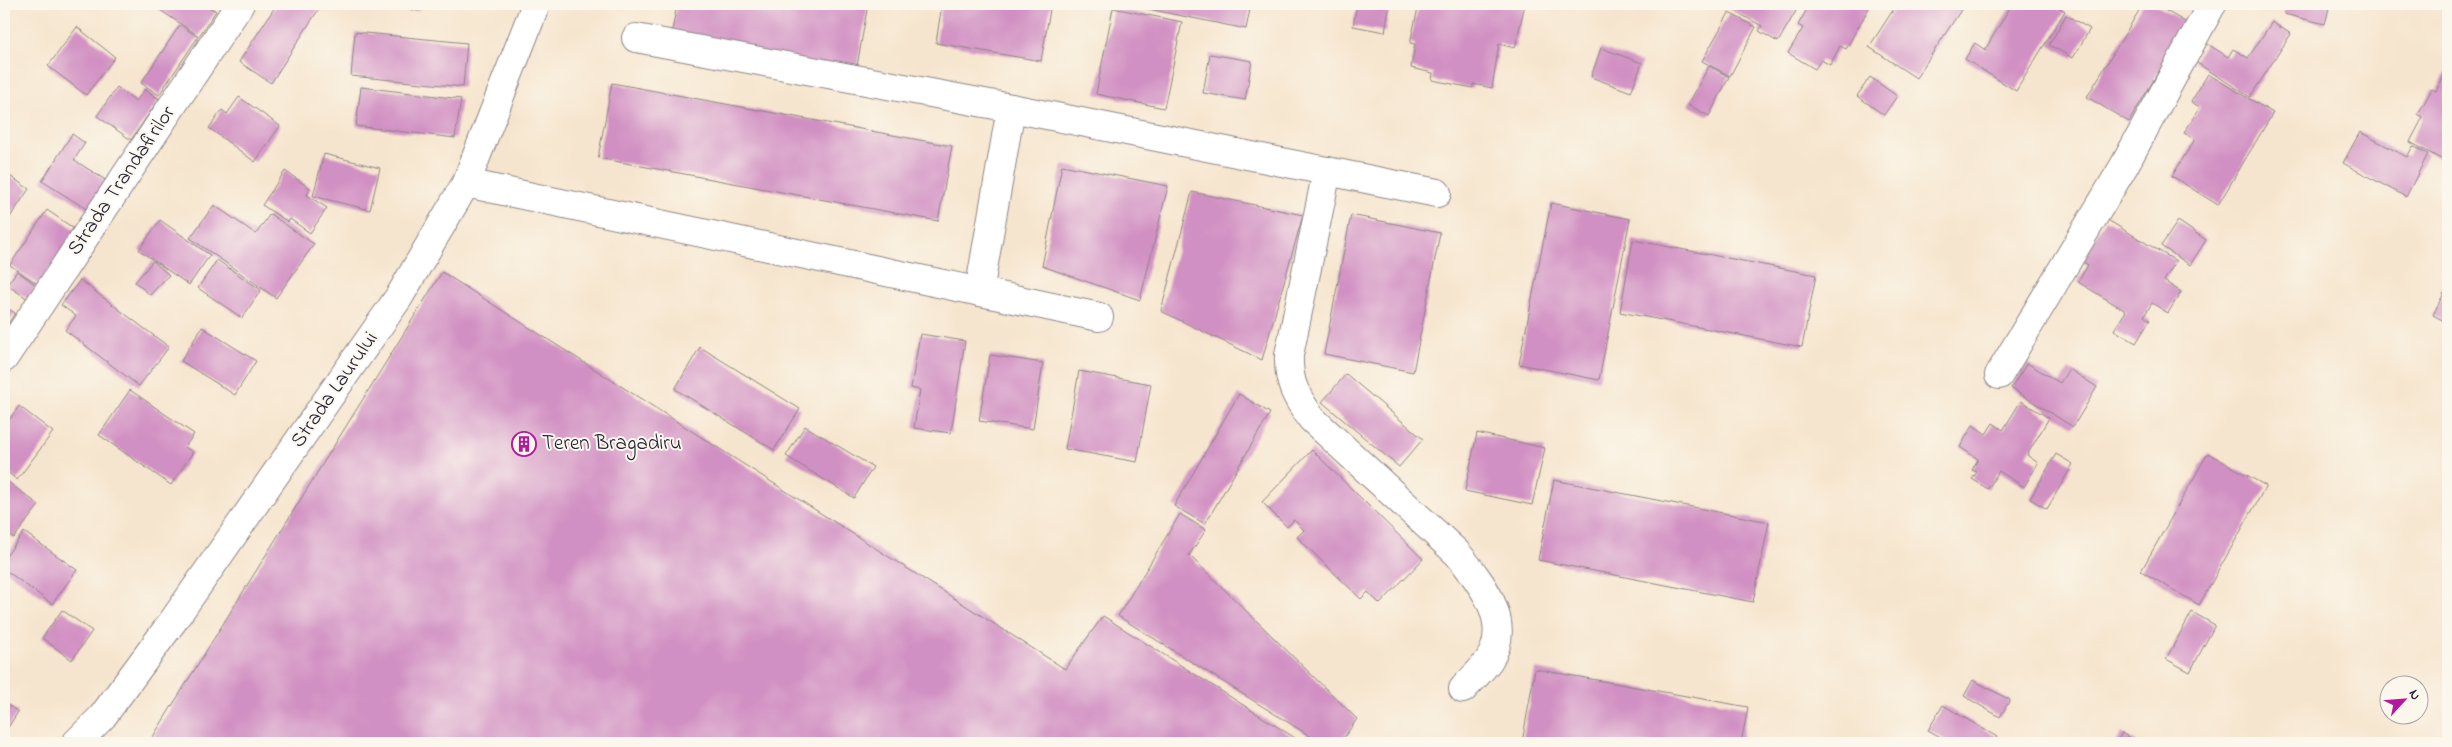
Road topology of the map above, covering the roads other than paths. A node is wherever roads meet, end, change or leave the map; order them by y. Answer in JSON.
{"nodes":[{"id":1,"x":240,"y":4,"type":"edge"},
{"id":2,"x":536,"y":4,"type":"edge"},
{"id":3,"x":2212,"y":4,"type":"edge"},
{"id":4,"x":636,"y":38,"type":"dead end"},
{"id":5,"x":1011,"y":108,"type":"junction"},
{"id":6,"x":1327,"y":171,"type":"junction"},
{"id":7,"x":466,"y":183,"type":"junction"},
{"id":8,"x":1437,"y":193,"type":"dead end"},
{"id":9,"x":979,"y":292,"type":"junction"},
{"id":10,"x":1099,"y":317,"type":"dead end"},
{"id":11,"x":4,"y":358,"type":"edge"},
{"id":12,"x":2000,"y":375,"type":"dead end"},
{"id":13,"x":1463,"y":689,"type":"dead end"},
{"id":14,"x":76,"y":743,"type":"edge"}],
"edges":[{"from":1,"to":11,"type":"street","name":"Strada Trandafirilor"},
{"from":2,"to":7,"type":"street","name":"Strada Laurului"},
{"from":3,"to":12,"type":"street"},
{"from":4,"to":5,"type":"street"},
{"from":5,"to":6,"type":"street"},
{"from":5,"to":9,"type":"street"},
{"from":6,"to":8,"type":"street"},
{"from":6,"to":13,"type":"street"},
{"from":7,"to":9,"type":"street"},
{"from":7,"to":14,"type":"street","name":"Strada Laurului"},
{"from":9,"to":10,"type":"street"}]}
